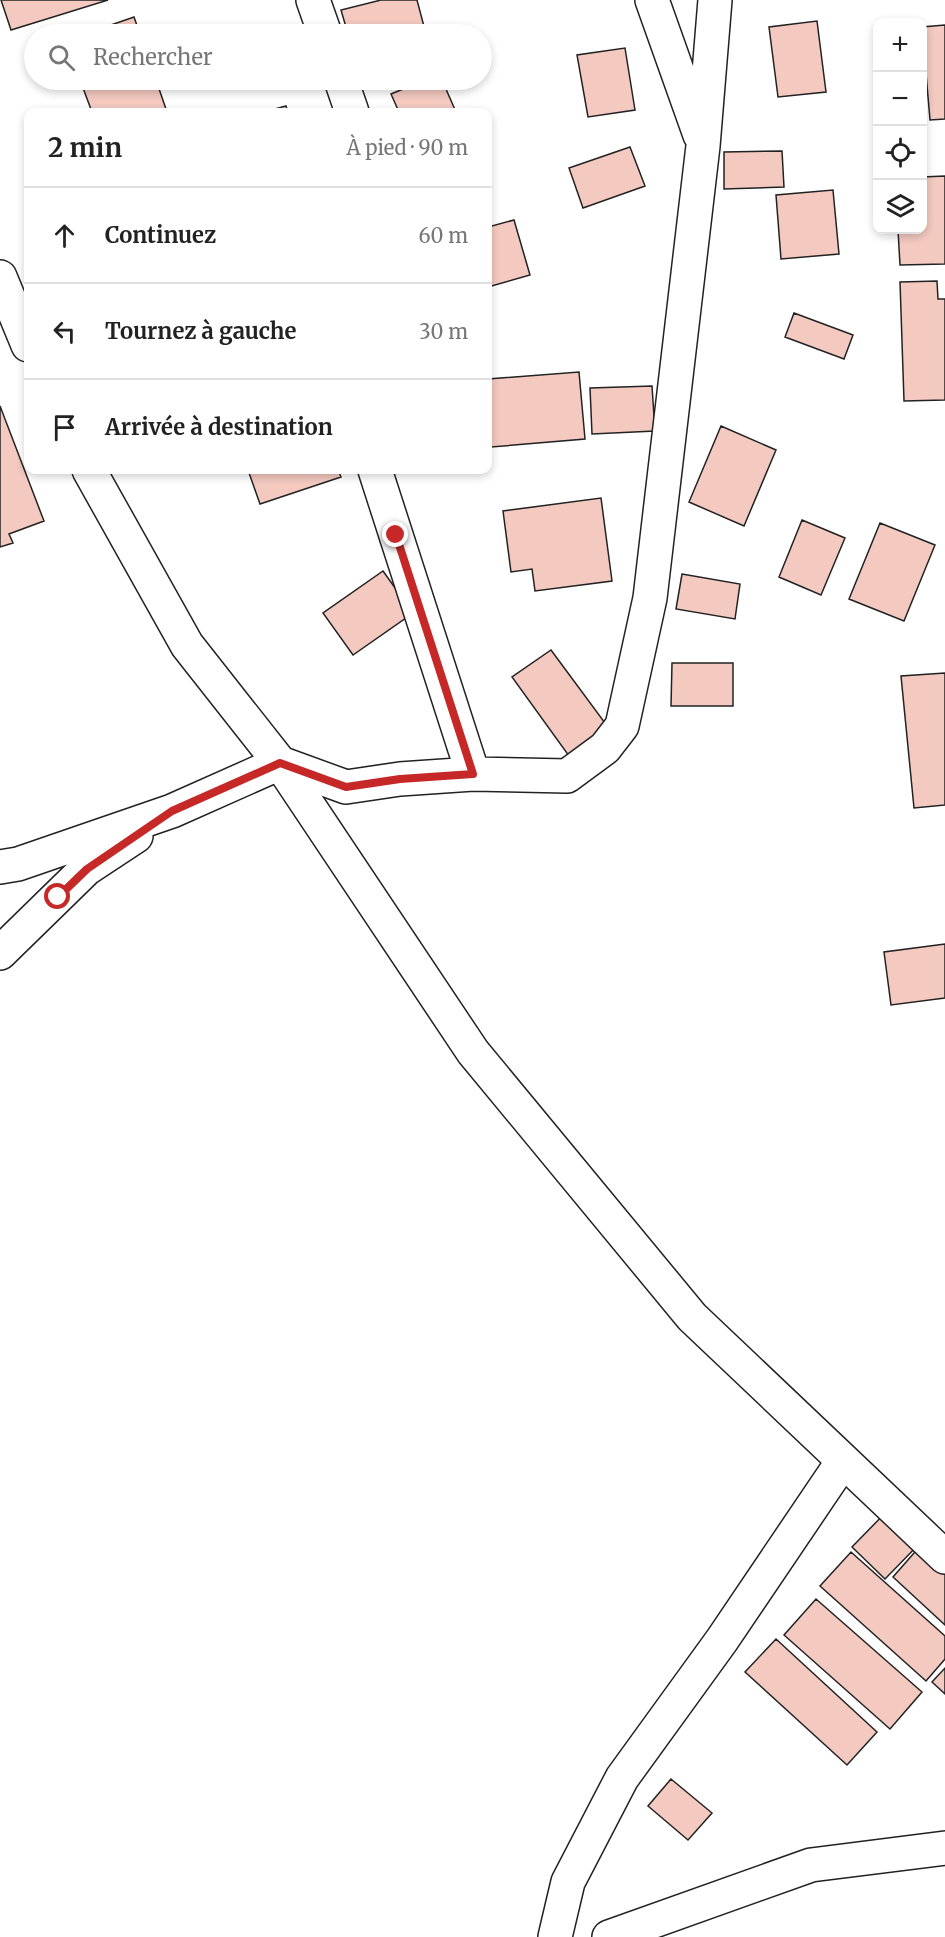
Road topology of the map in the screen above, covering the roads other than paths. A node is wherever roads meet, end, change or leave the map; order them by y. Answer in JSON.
{"nodes":[{"id":1,"x":313,"y":0,"type":"edge"},
{"id":2,"x":652,"y":0,"type":"edge"},
{"id":3,"x":715,"y":0,"type":"edge"},
{"id":4,"x":321,"y":24,"type":"edge"},
{"id":5,"x":344,"y":90,"type":"edge"},
{"id":6,"x":350,"y":108,"type":"edge"},
{"id":7,"x":703,"y":146,"type":"junction"},
{"id":8,"x":0,"y":277,"type":"edge"},
{"id":9,"x":24,"y":335,"type":"edge"},
{"id":10,"x":91,"y":474,"type":"edge"},
{"id":11,"x":376,"y":474,"type":"edge"},
{"id":12,"x":280,"y":763,"type":"junction"},
{"id":13,"x":473,"y":774,"type":"junction"},
{"id":14,"x":172,"y":811,"type":"junction"},
{"id":15,"x":0,"y":867,"type":"edge"},
{"id":16,"x":0,"y":953,"type":"edge"},
{"id":17,"x":843,"y":1461,"type":"junction"},
{"id":18,"x":945,"y":1557,"type":"edge"},
{"id":19,"x":945,"y":1848,"type":"edge"},
{"id":20,"x":555,"y":1937,"type":"edge"},
{"id":21,"x":609,"y":1937,"type":"edge"}],
"edges":[{"from":1,"to":4,"type":"main road"},
{"from":2,"to":7,"type":"main road"},
{"from":3,"to":7,"type":"main road"},
{"from":5,"to":6,"type":"main road"},
{"from":7,"to":13,"type":"main road"},
{"from":8,"to":9,"type":"main road"},
{"from":10,"to":12,"type":"main road"},
{"from":11,"to":13,"type":"main road"},
{"from":12,"to":13,"type":"main road"},
{"from":12,"to":14,"type":"main road"},
{"from":12,"to":17,"type":"main road"},
{"from":14,"to":15,"type":"main road"},
{"from":14,"to":16,"type":"main road"},
{"from":17,"to":18,"type":"main road"},
{"from":17,"to":20,"type":"main road"},
{"from":19,"to":21,"type":"main road"}]}
